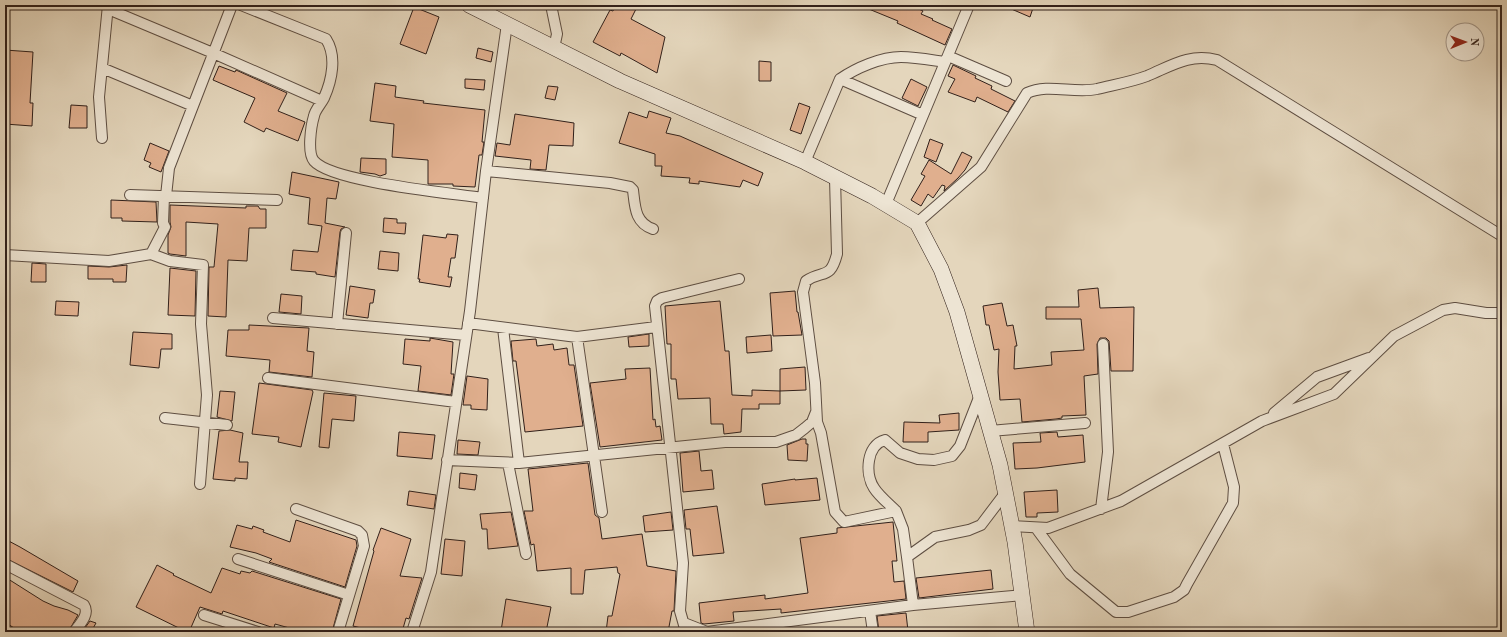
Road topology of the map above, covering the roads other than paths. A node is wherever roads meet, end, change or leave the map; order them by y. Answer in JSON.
{"nodes":[{"id":1,"x":232,"y":5,"type":"edge"},
{"id":2,"x":241,"y":5,"type":"edge"},
{"id":3,"x":469,"y":5,"type":"edge"},
{"id":4,"x":551,"y":5,"type":"edge"},
{"id":5,"x":969,"y":5,"type":"edge"},
{"id":6,"x":108,"y":7,"type":"edge"},
{"id":7,"x":507,"y":24,"type":"junction"},
{"id":8,"x":554,"y":48,"type":"junction"},
{"id":9,"x":213,"y":53,"type":"junction"},
{"id":10,"x":947,"y":59,"type":"junction"},
{"id":11,"x":102,"y":68,"type":"junction"},
{"id":12,"x":840,"y":79,"type":"junction"},
{"id":13,"x":1006,"y":81,"type":"dead end"},
{"id":14,"x":322,"y":101,"type":"junction"},
{"id":15,"x":193,"y":106,"type":"junction"},
{"id":16,"x":923,"y":115,"type":"junction"},
{"id":17,"x":102,"y":138,"type":"dead end"},
{"id":18,"x":805,"y":162,"type":"junction"},
{"id":19,"x":486,"y":171,"type":"junction"},
{"id":20,"x":834,"y":178,"type":"junction"},
{"id":21,"x":130,"y":195,"type":"dead end"},
{"id":22,"x":165,"y":196,"type":"junction"},
{"id":23,"x":483,"y":198,"type":"junction"},
{"id":24,"x":277,"y":200,"type":"dead end"},
{"id":25,"x":886,"y":204,"type":"junction"},
{"id":26,"x":916,"y":222,"type":"junction"},
{"id":27,"x":653,"y":229,"type":"dead end"},
{"id":28,"x":346,"y":233,"type":"dead end"},
{"id":29,"x":1502,"y":236,"type":"edge"},
{"id":30,"x":151,"y":254,"type":"junction"},
{"id":31,"x":5,"y":255,"type":"edge"},
{"id":32,"x":739,"y":279,"type":"dead end"},
{"id":33,"x":1502,"y":313,"type":"edge"},
{"id":34,"x":273,"y":318,"type":"dead end"},
{"id":35,"x":468,"y":323,"type":"junction"},
{"id":36,"x":337,"y":324,"type":"junction"},
{"id":37,"x":656,"y":327,"type":"junction"},
{"id":38,"x":503,"y":328,"type":"junction"},
{"id":39,"x":466,"y":336,"type":"junction"},
{"id":40,"x":576,"y":337,"type":"junction"},
{"id":41,"x":1103,"y":344,"type":"dead end"},
{"id":42,"x":1373,"y":357,"type":"junction"},
{"id":43,"x":268,"y":378,"type":"dead end"},
{"id":44,"x":980,"y":395,"type":"junction"},
{"id":45,"x":456,"y":402,"type":"junction"},
{"id":46,"x":816,"y":412,"type":"junction"},
{"id":47,"x":1270,"y":416,"type":"junction"},
{"id":48,"x":165,"y":418,"type":"dead end"},
{"id":49,"x":206,"y":423,"type":"junction"},
{"id":50,"x":1085,"y":423,"type":"dead end"},
{"id":51,"x":228,"y":425,"type":"dead end"},
{"id":52,"x":990,"y":431,"type":"junction"},
{"id":53,"x":1223,"y":444,"type":"junction"},
{"id":54,"x":669,"y":448,"type":"junction"},
{"id":55,"x":593,"y":456,"type":"junction"},
{"id":56,"x":448,"y":460,"type":"junction"},
{"id":57,"x":508,"y":463,"type":"junction"},
{"id":58,"x":519,"y":463,"type":"junction"},
{"id":59,"x":200,"y":484,"type":"dead end"},
{"id":60,"x":1006,"y":492,"type":"junction"},
{"id":61,"x":1102,"y":508,"type":"junction"},
{"id":62,"x":296,"y":509,"type":"dead end"},
{"id":63,"x":896,"y":511,"type":"junction"},
{"id":64,"x":602,"y":512,"type":"dead end"},
{"id":65,"x":1012,"y":526,"type":"junction"},
{"id":66,"x":1036,"y":528,"type":"junction"},
{"id":67,"x":526,"y":554,"type":"dead end"},
{"id":68,"x":907,"y":557,"type":"junction"},
{"id":69,"x":238,"y":559,"type":"dead end"},
{"id":70,"x":5,"y":564,"type":"edge"},
{"id":71,"x":349,"y":595,"type":"junction"},
{"id":72,"x":1023,"y":595,"type":"junction"},
{"id":73,"x":913,"y":605,"type":"junction"},
{"id":74,"x":870,"y":611,"type":"junction"},
{"id":75,"x":204,"y":615,"type":"dead end"},
{"id":76,"x":685,"y":628,"type":"edge"},
{"id":77,"x":5,"y":630,"type":"edge"},
{"id":78,"x":244,"y":630,"type":"edge"},
{"id":79,"x":8,"y":632,"type":"edge"},
{"id":80,"x":74,"y":632,"type":"edge"},
{"id":81,"x":258,"y":632,"type":"edge"},
{"id":82,"x":338,"y":632,"type":"edge"},
{"id":83,"x":412,"y":632,"type":"edge"},
{"id":84,"x":873,"y":632,"type":"edge"},
{"id":85,"x":1027,"y":632,"type":"edge"}],
"edges":[{"from":1,"to":9,"type":"street"},
{"from":2,"to":14,"type":"street"},
{"from":3,"to":7,"type":"street"},
{"from":4,"to":8,"type":"street"},
{"from":5,"to":10,"type":"street"},
{"from":6,"to":9,"type":"street"},
{"from":6,"to":11,"type":"street"},
{"from":7,"to":8,"type":"street"},
{"from":7,"to":19,"type":"street"},
{"from":8,"to":18,"type":"street"},
{"from":9,"to":14,"type":"street"},
{"from":9,"to":15,"type":"street"},
{"from":10,"to":12,"type":"street"},
{"from":10,"to":13,"type":"street"},
{"from":10,"to":16,"type":"street"},
{"from":11,"to":15,"type":"street"},
{"from":11,"to":17,"type":"street"},
{"from":12,"to":16,"type":"street"},
{"from":12,"to":18,"type":"street"},
{"from":14,"to":23,"type":"street"},
{"from":15,"to":22,"type":"street"},
{"from":16,"to":25,"type":"street"},
{"from":18,"to":20,"type":"street"},
{"from":19,"to":23,"type":"street"},
{"from":19,"to":27,"type":"street"},
{"from":20,"to":25,"type":"street"},
{"from":20,"to":46,"type":"street"},
{"from":21,"to":22,"type":"street"},
{"from":22,"to":24,"type":"street"},
{"from":22,"to":30,"type":"street"},
{"from":23,"to":35,"type":"street"},
{"from":25,"to":26,"type":"street"},
{"from":26,"to":29,"type":"street"},
{"from":26,"to":44,"type":"street"},
{"from":28,"to":36,"type":"street"},
{"from":30,"to":31,"type":"street"},
{"from":30,"to":49,"type":"street"},
{"from":32,"to":37,"type":"street"},
{"from":33,"to":42,"type":"street"},
{"from":34,"to":36,"type":"street"},
{"from":35,"to":38,"type":"street"},
{"from":35,"to":39,"type":"street"},
{"from":36,"to":39,"type":"street"},
{"from":37,"to":40,"type":"street"},
{"from":37,"to":54,"type":"street"},
{"from":38,"to":40,"type":"street"},
{"from":38,"to":58,"type":"street"},
{"from":39,"to":45,"type":"street"},
{"from":40,"to":55,"type":"street"},
{"from":41,"to":61,"type":"street"},
{"from":42,"to":47,"type":"street"},
{"from":42,"to":47,"type":"street"},
{"from":43,"to":45,"type":"street"},
{"from":44,"to":52,"type":"street"},
{"from":44,"to":63,"type":"street"},
{"from":45,"to":56,"type":"street"},
{"from":46,"to":54,"type":"street"},
{"from":46,"to":63,"type":"street"},
{"from":47,"to":53,"type":"street"},
{"from":48,"to":49,"type":"street"},
{"from":49,"to":51,"type":"street"},
{"from":49,"to":59,"type":"street"},
{"from":50,"to":52,"type":"street"},
{"from":52,"to":60,"type":"street"},
{"from":53,"to":61,"type":"street"},
{"from":53,"to":66,"type":"street"},
{"from":54,"to":55,"type":"street"},
{"from":54,"to":76,"type":"street"},
{"from":55,"to":58,"type":"street"},
{"from":55,"to":64,"type":"street"},
{"from":56,"to":57,"type":"street"},
{"from":56,"to":83,"type":"street"},
{"from":57,"to":58,"type":"street"},
{"from":57,"to":67,"type":"street"},
{"from":60,"to":65,"type":"street"},
{"from":60,"to":68,"type":"street"},
{"from":61,"to":66,"type":"street"},
{"from":62,"to":71,"type":"street"},
{"from":63,"to":68,"type":"street"},
{"from":65,"to":66,"type":"street"},
{"from":65,"to":72,"type":"street"},
{"from":68,"to":73,"type":"street"},
{"from":69,"to":71,"type":"street"},
{"from":70,"to":80,"type":"street"},
{"from":71,"to":82,"type":"street"},
{"from":72,"to":73,"type":"street"},
{"from":72,"to":85,"type":"street"},
{"from":73,"to":74,"type":"street"},
{"from":74,"to":76,"type":"street"},
{"from":74,"to":84,"type":"street"},
{"from":75,"to":78,"type":"street"},
{"from":77,"to":79,"type":"street"},
{"from":78,"to":81,"type":"street"}]}
